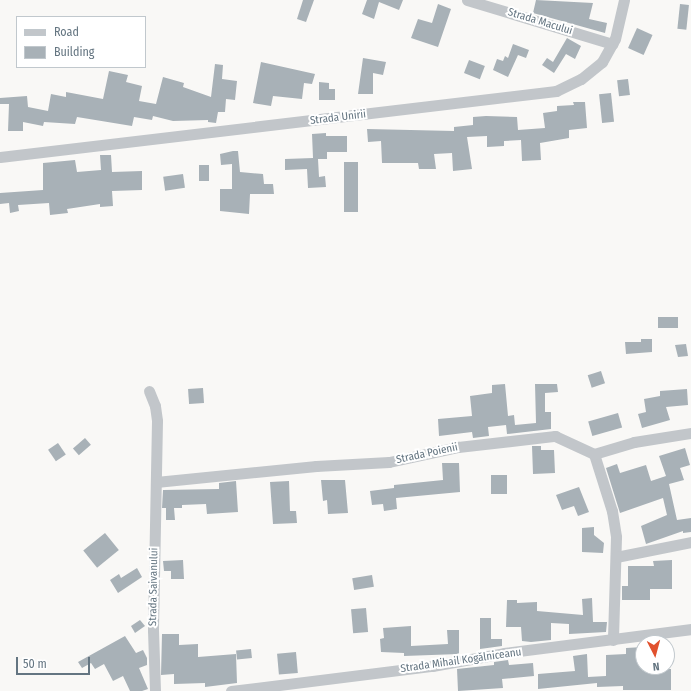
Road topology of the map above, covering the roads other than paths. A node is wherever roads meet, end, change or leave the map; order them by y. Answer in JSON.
{"nodes":[{"id":1,"x":467,"y":0,"type":"edge"},
{"id":2,"x":624,"y":0,"type":"edge"},
{"id":3,"x":612,"y":44,"type":"junction"},
{"id":4,"x":0,"y":157,"type":"edge"},
{"id":5,"x":149,"y":391,"type":"dead end"},
{"id":6,"x":691,"y":433,"type":"edge"},
{"id":7,"x":594,"y":454,"type":"junction"},
{"id":8,"x":156,"y":482,"type":"junction"},
{"id":9,"x":691,"y":542,"type":"edge"},
{"id":10,"x":616,"y":557,"type":"junction"},
{"id":11,"x":691,"y":629,"type":"edge"},
{"id":12,"x":613,"y":640,"type":"junction"},
{"id":13,"x":155,"y":691,"type":"edge"},
{"id":14,"x":231,"y":691,"type":"edge"}],
"edges":[{"from":1,"to":3,"type":"street","name":"Strada Macului"},
{"from":2,"to":3,"type":"street","name":"Strada Unirii"},
{"from":3,"to":4,"type":"street","name":"Strada Unirii"},
{"from":5,"to":8,"type":"street","name":"Strada Saivanului"},
{"from":6,"to":7,"type":"street"},
{"from":7,"to":8,"type":"street","name":"Strada Poienii"},
{"from":7,"to":10,"type":"street"},
{"from":8,"to":13,"type":"street","name":"Strada Saivanului"},
{"from":9,"to":10,"type":"street"},
{"from":10,"to":12,"type":"street"},
{"from":11,"to":12,"type":"street","name":"Strada Mihail Kogălniceanu"},
{"from":12,"to":14,"type":"street","name":"Strada Mihail Kogălniceanu"}]}
